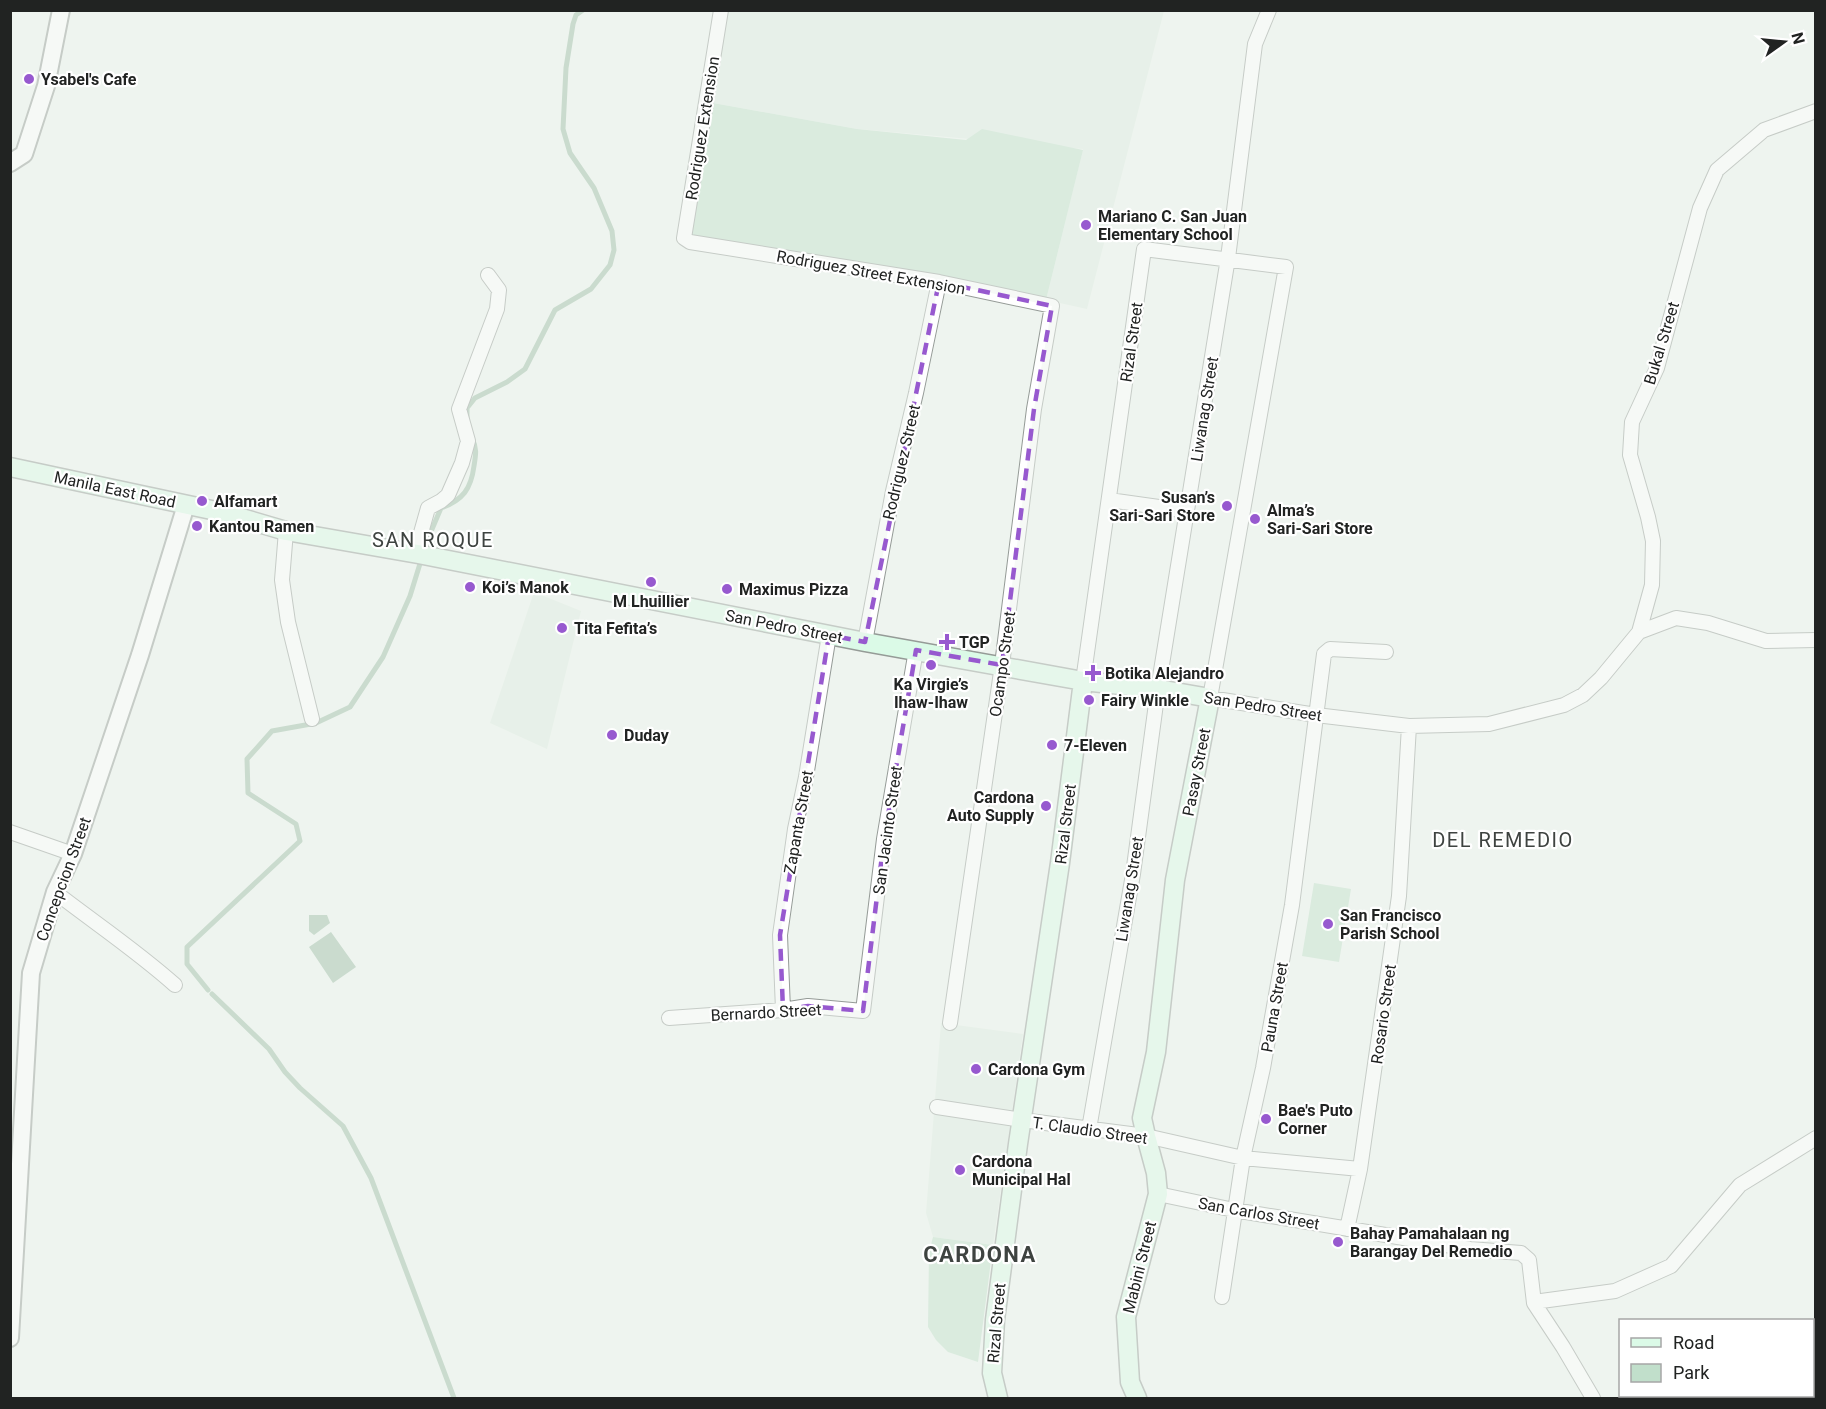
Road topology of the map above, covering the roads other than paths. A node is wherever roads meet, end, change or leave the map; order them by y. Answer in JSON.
{"nodes":[{"id":1,"x":61,"y":10,"type":"edge"},
{"id":2,"x":721,"y":10,"type":"edge"},
{"id":3,"x":1269,"y":10,"type":"edge"},
{"id":4,"x":1815,"y":111,"type":"edge"},
{"id":5,"x":10,"y":163,"type":"edge"},
{"id":6,"x":690,"y":242,"type":"joint"},
{"id":7,"x":1228,"y":258,"type":"junction"},
{"id":8,"x":488,"y":275,"type":"dead end"},
{"id":9,"x":939,"y":282,"type":"junction"},
{"id":10,"x":1052,"y":306,"type":"joint"},
{"id":11,"x":10,"y":467,"type":"edge"},
{"id":12,"x":1109,"y":500,"type":"junction"},
{"id":13,"x":186,"y":504,"type":"junction"},
{"id":14,"x":1187,"y":511,"type":"junction"},
{"id":15,"x":286,"y":531,"type":"junction"},
{"id":16,"x":421,"y":555,"type":"junction"},
{"id":17,"x":1639,"y":632,"type":"junction"},
{"id":18,"x":829,"y":635,"type":"junction"},
{"id":19,"x":1815,"y":640,"type":"edge"},
{"id":20,"x":865,"y":642,"type":"junction"},
{"id":21,"x":916,"y":650,"type":"junction"},
{"id":22,"x":1386,"y":652,"type":"dead end"},
{"id":23,"x":1002,"y":666,"type":"junction"},
{"id":24,"x":1083,"y":681,"type":"junction"},
{"id":25,"x":1158,"y":689,"type":"junction"},
{"id":26,"x":1210,"y":698,"type":"junction"},
{"id":27,"x":1316,"y":715,"type":"junction"},
{"id":28,"x":312,"y":719,"type":"dead end"},
{"id":29,"x":1410,"y":726,"type":"junction"},
{"id":30,"x":10,"y":832,"type":"edge"},
{"id":31,"x":73,"y":854,"type":"junction"},
{"id":32,"x":55,"y":892,"type":"junction"},
{"id":33,"x":175,"y":985,"type":"dead end"},
{"id":34,"x":783,"y":1010,"type":"junction"},
{"id":35,"x":863,"y":1011,"type":"joint"},
{"id":36,"x":669,"y":1018,"type":"dead end"},
{"id":37,"x":950,"y":1023,"type":"dead end"},
{"id":38,"x":937,"y":1107,"type":"dead end"},
{"id":39,"x":1022,"y":1120,"type":"junction"},
{"id":40,"x":1089,"y":1129,"type":"junction"},
{"id":41,"x":1146,"y":1136,"type":"junction"},
{"id":42,"x":1815,"y":1138,"type":"edge"},
{"id":43,"x":1243,"y":1158,"type":"junction"},
{"id":44,"x":1360,"y":1169,"type":"junction"},
{"id":45,"x":1158,"y":1194,"type":"junction"},
{"id":46,"x":1234,"y":1210,"type":"junction"},
{"id":47,"x":1347,"y":1229,"type":"junction"},
{"id":48,"x":1222,"y":1297,"type":"dead end"},
{"id":49,"x":1534,"y":1302,"type":"junction"},
{"id":50,"x":10,"y":1338,"type":"edge"},
{"id":51,"x":998,"y":1398,"type":"edge"},
{"id":52,"x":1137,"y":1398,"type":"edge"},
{"id":53,"x":1593,"y":1398,"type":"edge"}],
"edges":[{"from":1,"to":5,"type":"street"},
{"from":2,"to":6,"type":"street","name":"Rodriguez Extension"},
{"from":3,"to":7,"type":"street","name":"Liwanag Street"},
{"from":4,"to":17,"type":"street","name":"Bukal Street"},
{"from":6,"to":9,"type":"street","name":"Rodriguez Street Extension"},
{"from":7,"to":12,"type":"street","name":"Rizal Street"},
{"from":7,"to":14,"type":"street","name":"Liwanag Street"},
{"from":7,"to":26,"type":"street","name":"Pasay Street"},
{"from":8,"to":16,"type":"street"},
{"from":9,"to":10,"type":"street","name":"Rodriguez Street Extension"},
{"from":9,"to":20,"type":"street","name":"Rodriguez Street"},
{"from":10,"to":23,"type":"street","name":"Ocampo Street"},
{"from":11,"to":13,"type":"main road","name":"Manila East Road"},
{"from":12,"to":14,"type":"street"},
{"from":12,"to":24,"type":"street","name":"Rizal Street"},
{"from":13,"to":15,"type":"main road","name":"Manila East Road"},
{"from":13,"to":31,"type":"street","name":"Concepcion Street"},
{"from":14,"to":25,"type":"street","name":"Liwanag Street"},
{"from":15,"to":16,"type":"main road","name":"Manila East Road"},
{"from":15,"to":28,"type":"street"},
{"from":16,"to":18,"type":"main road","name":"San Pedro Street"},
{"from":17,"to":19,"type":"street","name":"San Pedro Street"},
{"from":17,"to":29,"type":"street","name":"San Pedro Street"},
{"from":18,"to":20,"type":"main road","name":"San Pedro Street"},
{"from":18,"to":34,"type":"street","name":"Zapanta Street"},
{"from":20,"to":21,"type":"main road","name":"San Pedro Street"},
{"from":21,"to":23,"type":"main road","name":"San Pedro Street"},
{"from":21,"to":35,"type":"street","name":"San Jacinto Street"},
{"from":22,"to":27,"type":"street","name":"Pauna Street"},
{"from":23,"to":24,"type":"main road","name":"San Pedro Street"},
{"from":23,"to":37,"type":"street","name":"Ocampo Street"},
{"from":24,"to":25,"type":"main road","name":"San Pedro Street"},
{"from":24,"to":39,"type":"main road","name":"Rizal Street"},
{"from":25,"to":26,"type":"main road","name":"San Pedro Street"},
{"from":25,"to":40,"type":"street","name":"Liwanag Street"},
{"from":26,"to":27,"type":"street","name":"San Pedro Street"},
{"from":26,"to":41,"type":"main road","name":"Pasay Street"},
{"from":27,"to":29,"type":"street","name":"San Pedro Street"},
{"from":27,"to":43,"type":"street","name":"Pauna Street"},
{"from":29,"to":44,"type":"street","name":"Rosario Street"},
{"from":30,"to":31,"type":"street"},
{"from":31,"to":32,"type":"street","name":"Concepcion Street"},
{"from":32,"to":33,"type":"street"},
{"from":32,"to":50,"type":"street","name":"Concepcion Street"},
{"from":34,"to":35,"type":"street","name":"Bernardo Street"},
{"from":34,"to":36,"type":"street","name":"Bernardo Street"},
{"from":38,"to":39,"type":"street","name":"T. Claudio Street"},
{"from":39,"to":40,"type":"street","name":"T. Claudio Street"},
{"from":39,"to":51,"type":"main road","name":"Rizal Street"},
{"from":40,"to":41,"type":"street","name":"T. Claudio Street"},
{"from":41,"to":43,"type":"street","name":"T. Claudio Street"},
{"from":41,"to":45,"type":"main road","name":"Mabini Street"},
{"from":42,"to":49,"type":"street"},
{"from":43,"to":44,"type":"street","name":"T. Claudio Street"},
{"from":43,"to":46,"type":"street","name":"Pauna Street"},
{"from":44,"to":47,"type":"street","name":"Rosario Street"},
{"from":45,"to":46,"type":"street","name":"San Carlos Street"},
{"from":45,"to":52,"type":"main road","name":"Mabini Street"},
{"from":46,"to":47,"type":"street","name":"San Carlos Street"},
{"from":46,"to":48,"type":"street","name":"Pauna Street"},
{"from":47,"to":49,"type":"street","name":"San Carlos Street"},
{"from":49,"to":53,"type":"street"}]}
